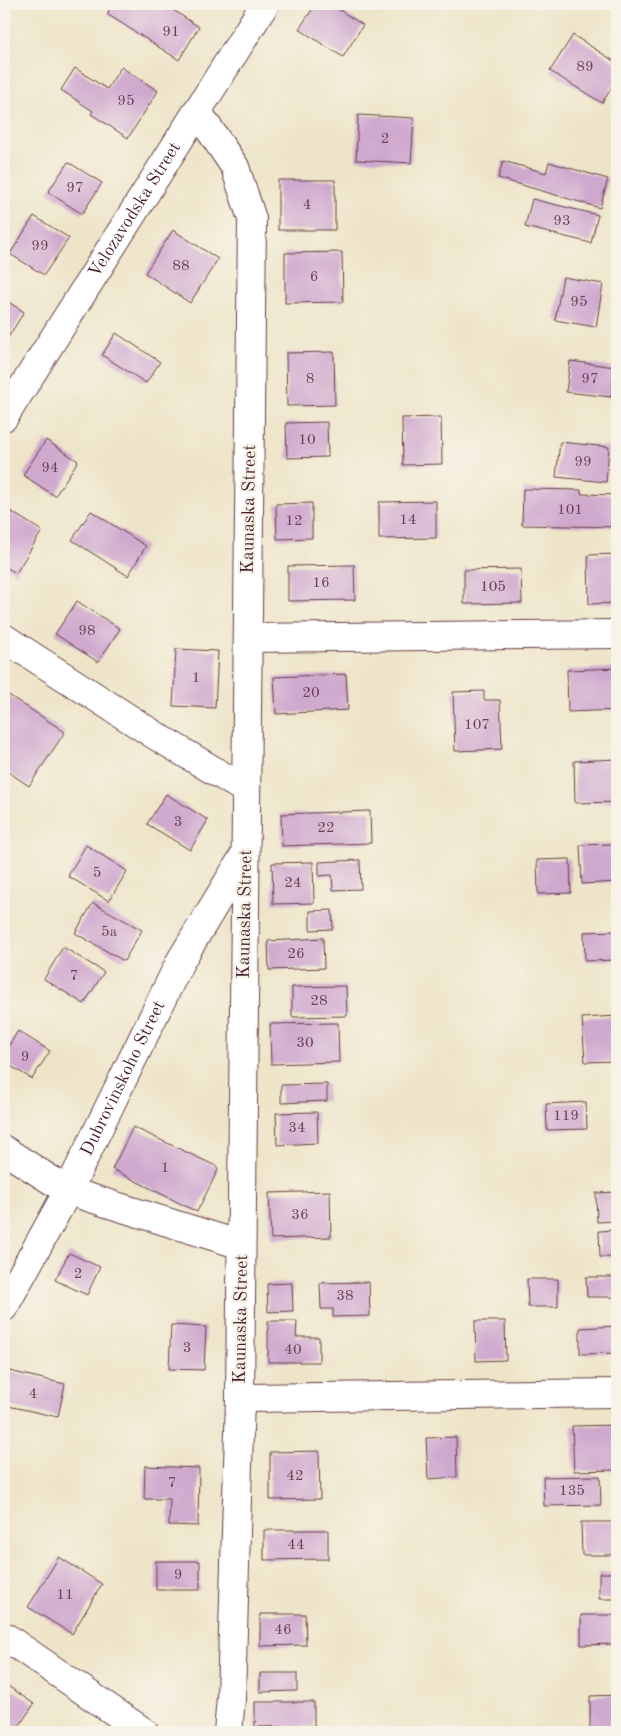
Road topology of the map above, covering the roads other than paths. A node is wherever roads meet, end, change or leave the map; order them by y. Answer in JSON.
{"nodes":[{"id":1,"x":265,"y":4,"type":"edge"},
{"id":2,"x":197,"y":111,"type":"junction"},
{"id":3,"x":4,"y":417,"type":"edge"},
{"id":4,"x":617,"y":634,"type":"edge"},
{"id":5,"x":4,"y":638,"type":"edge"},
{"id":6,"x":248,"y":638,"type":"junction"},
{"id":7,"x":246,"y":790,"type":"junction"},
{"id":8,"x":246,"y":853,"type":"junction"},
{"id":9,"x":4,"y":1150,"type":"edge"},
{"id":10,"x":68,"y":1191,"type":"junction"},
{"id":11,"x":241,"y":1245,"type":"junction"},
{"id":12,"x":4,"y":1307,"type":"edge"},
{"id":13,"x":617,"y":1393,"type":"edge"},
{"id":14,"x":240,"y":1398,"type":"junction"},
{"id":15,"x":4,"y":1636,"type":"edge"},
{"id":16,"x":144,"y":1732,"type":"edge"},
{"id":17,"x":228,"y":1732,"type":"edge"}],
"edges":[{"from":1,"to":2,"type":"street","name":"Velozavodska Street"},
{"from":2,"to":3,"type":"street","name":"Velozavodska Street"},
{"from":2,"to":6,"type":"street","name":"Kaunaska Street"},
{"from":4,"to":6,"type":"street"},
{"from":5,"to":7,"type":"street"},
{"from":6,"to":7,"type":"street","name":"Kaunaska Street"},
{"from":7,"to":8,"type":"street","name":"Kaunaska Street"},
{"from":8,"to":10,"type":"street","name":"Dubrovinskoho Street"},
{"from":8,"to":11,"type":"street","name":"Kaunaska Street"},
{"from":9,"to":10,"type":"street"},
{"from":10,"to":11,"type":"street"},
{"from":10,"to":12,"type":"street","name":"Dubrovinskoho Street"},
{"from":11,"to":14,"type":"street","name":"Kaunaska Street"},
{"from":13,"to":14,"type":"street"},
{"from":14,"to":17,"type":"street","name":"Kaunaska Street"},
{"from":15,"to":16,"type":"street"}]}
